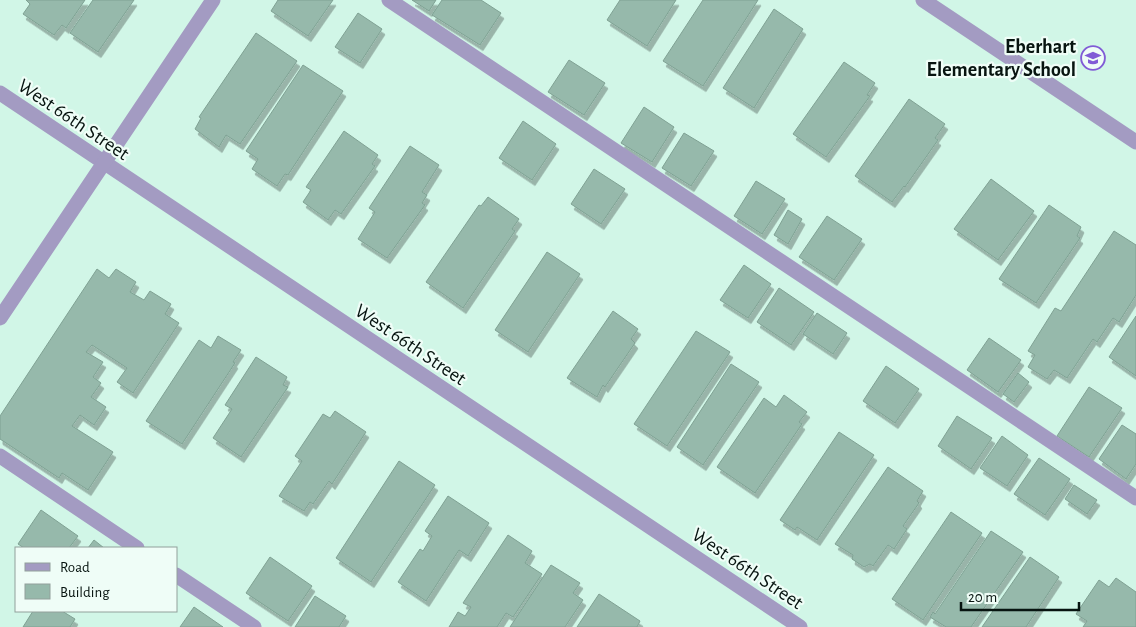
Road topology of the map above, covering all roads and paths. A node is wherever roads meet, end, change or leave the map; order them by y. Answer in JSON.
{"nodes":[{"id":1,"x":213,"y":0,"type":"edge"},
{"id":2,"x":389,"y":0,"type":"edge"},
{"id":3,"x":923,"y":0,"type":"edge"},
{"id":4,"x":0,"y":93,"type":"edge"},
{"id":5,"x":1136,"y":142,"type":"edge"},
{"id":6,"x":104,"y":163,"type":"junction"},
{"id":7,"x":0,"y":318,"type":"edge"},
{"id":8,"x":0,"y":456,"type":"edge"},
{"id":9,"x":1136,"y":498,"type":"edge"},
{"id":10,"x":136,"y":547,"type":"edge"},
{"id":11,"x":178,"y":576,"type":"edge"},
{"id":12,"x":254,"y":627,"type":"edge"},
{"id":13,"x":800,"y":627,"type":"edge"}],
"edges":[{"from":1,"to":6,"type":"street"},
{"from":2,"to":9,"type":"street"},
{"from":3,"to":5,"type":"street"},
{"from":4,"to":6,"type":"street","name":"West 66th Street"},
{"from":6,"to":7,"type":"street"},
{"from":6,"to":13,"type":"street","name":"West 66th Street"},
{"from":8,"to":10,"type":"street"},
{"from":11,"to":12,"type":"street"}]}
